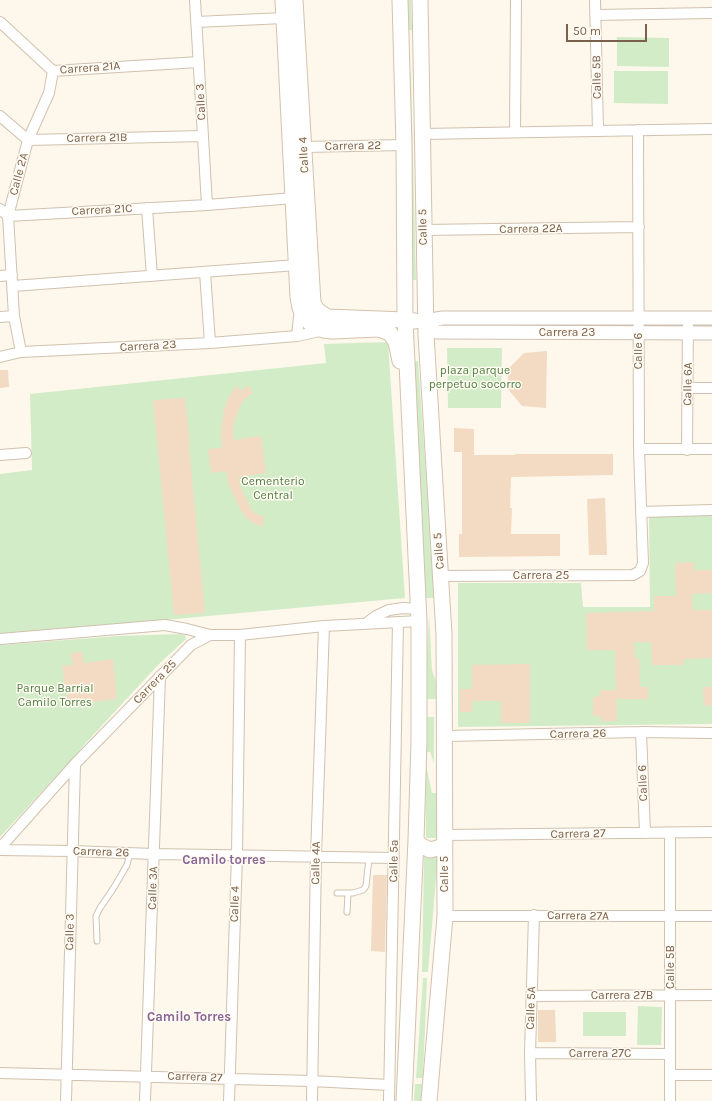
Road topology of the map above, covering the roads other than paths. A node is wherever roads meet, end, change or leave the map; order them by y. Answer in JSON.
{"nodes":[{"id":1,"x":195,"y":0,"type":"edge"},
{"id":2,"x":283,"y":0,"type":"edge"},
{"id":3,"x":295,"y":0,"type":"edge"},
{"id":4,"x":400,"y":0,"type":"edge"},
{"id":5,"x":420,"y":0,"type":"edge"},
{"id":6,"x":516,"y":0,"type":"edge"},
{"id":7,"x":595,"y":0,"type":"edge"},
{"id":8,"x":712,"y":13,"type":"edge"},
{"id":9,"x":596,"y":15,"type":"junction"},
{"id":10,"x":284,"y":18,"type":"junction"},
{"id":11,"x":0,"y":22,"type":"edge"},
{"id":12,"x":196,"y":22,"type":"junction"},
{"id":13,"x":401,"y":46,"type":"junction"},
{"id":14,"x":199,"y":62,"type":"junction"},
{"id":15,"x":53,"y":71,"type":"junction"},
{"id":16,"x":288,"y":87,"type":"junction"},
{"id":17,"x":421,"y":89,"type":"junction"},
{"id":18,"x":301,"y":113,"type":"junction"},
{"id":19,"x":0,"y":116,"type":"edge"},
{"id":20,"x":712,"y":129,"type":"edge"},
{"id":21,"x":638,"y":130,"type":"junction"},
{"id":22,"x":598,"y":131,"type":"junction"},
{"id":23,"x":515,"y":132,"type":"junction"},
{"id":24,"x":422,"y":134,"type":"junction"},
{"id":25,"x":203,"y":136,"type":"junction"},
{"id":26,"x":28,"y":140,"type":"junction"},
{"id":27,"x":404,"y":145,"type":"junction"},
{"id":28,"x":303,"y":147,"type":"junction"},
{"id":29,"x":294,"y":198,"type":"junction"},
{"id":30,"x":207,"y":205,"type":"junction"},
{"id":31,"x":147,"y":208,"type":"junction"},
{"id":32,"x":4,"y":219,"type":"edge"},
{"id":33,"x":639,"y":227,"type":"junction"},
{"id":34,"x":423,"y":230,"type":"junction"},
{"id":35,"x":297,"y":265,"type":"junction"},
{"id":36,"x":205,"y":272,"type":"junction"},
{"id":37,"x":12,"y":275,"type":"junction"},
{"id":38,"x":0,"y":276,"type":"edge"},
{"id":39,"x":152,"y":276,"type":"junction"},
{"id":40,"x":13,"y":286,"type":"junction"},
{"id":41,"x":300,"y":308,"type":"junction"},
{"id":42,"x":317,"y":310,"type":"joint"},
{"id":43,"x":14,"y":316,"type":"junction"},
{"id":44,"x":0,"y":317,"type":"edge"},
{"id":45,"x":639,"y":317,"type":"junction"},
{"id":46,"x":688,"y":318,"type":"junction"},
{"id":47,"x":712,"y":318,"type":"edge"},
{"id":48,"x":405,"y":320,"type":"junction"},
{"id":49,"x":426,"y":323,"type":"junction"},
{"id":50,"x":324,"y":330,"type":"junction"},
{"id":51,"x":640,"y":333,"type":"junction"},
{"id":52,"x":688,"y":333,"type":"junction"},
{"id":53,"x":712,"y":333,"type":"edge"},
{"id":54,"x":297,"y":336,"type":"junction"},
{"id":55,"x":396,"y":342,"type":"joint"},
{"id":56,"x":210,"y":343,"type":"junction"},
{"id":57,"x":20,"y":352,"type":"junction"},
{"id":58,"x":0,"y":357,"type":"edge"},
{"id":59,"x":687,"y":388,"type":"junction"},
{"id":60,"x":712,"y":388,"type":"edge"},
{"id":61,"x":410,"y":394,"type":"junction"},
{"id":62,"x":639,"y":449,"type":"junction"},
{"id":63,"x":712,"y":449,"type":"edge"},
{"id":64,"x":687,"y":450,"type":"junction"},
{"id":65,"x":26,"y":453,"type":"dead end"},
{"id":66,"x":0,"y":455,"type":"edge"},
{"id":67,"x":712,"y":510,"type":"edge"},
{"id":68,"x":641,"y":512,"type":"junction"},
{"id":69,"x":640,"y":571,"type":"joint"},
{"id":70,"x":441,"y":576,"type":"junction"},
{"id":71,"x":419,"y":615,"type":"junction"},
{"id":72,"x":398,"y":622,"type":"junction"},
{"id":73,"x":365,"y":624,"type":"junction"},
{"id":74,"x":324,"y":626,"type":"junction"},
{"id":75,"x":210,"y":635,"type":"junction"},
{"id":76,"x":240,"y":635,"type":"junction"},
{"id":77,"x":444,"y":635,"type":"junction"},
{"id":78,"x":0,"y":639,"type":"edge"},
{"id":79,"x":160,"y":676,"type":"junction"},
{"id":80,"x":419,"y":719,"type":"junction"},
{"id":81,"x":445,"y":719,"type":"junction"},
{"id":82,"x":641,"y":732,"type":"junction"},
{"id":83,"x":712,"y":733,"type":"edge"},
{"id":84,"x":445,"y":736,"type":"junction"},
{"id":85,"x":75,"y":764,"type":"junction"},
{"id":86,"x":712,"y":832,"type":"edge"},
{"id":87,"x":645,"y":833,"type":"junction"},
{"id":88,"x":670,"y":833,"type":"junction"},
{"id":89,"x":445,"y":839,"type":"junction"},
{"id":90,"x":416,"y":840,"type":"junction"},
{"id":91,"x":0,"y":849,"type":"edge"},
{"id":92,"x":72,"y":850,"type":"junction"},
{"id":93,"x":130,"y":853,"type":"junction"},
{"id":94,"x":154,"y":854,"type":"junction"},
{"id":95,"x":237,"y":855,"type":"junction"},
{"id":96,"x":316,"y":856,"type":"junction"},
{"id":97,"x":369,"y":858,"type":"junction"},
{"id":98,"x":394,"y":858,"type":"junction"},
{"id":99,"x":337,"y":893,"type":"dead end"},
{"id":100,"x":348,"y":893,"type":"junction"},
{"id":101,"x":347,"y":912,"type":"dead end"},
{"id":102,"x":534,"y":915,"type":"junction"},
{"id":103,"x":445,"y":916,"type":"junction"},
{"id":104,"x":712,"y":916,"type":"edge"},
{"id":105,"x":670,"y":917,"type":"junction"},
{"id":106,"x":97,"y":940,"type":"dead end"},
{"id":107,"x":712,"y":994,"type":"edge"},
{"id":108,"x":532,"y":996,"type":"junction"},
{"id":109,"x":671,"y":996,"type":"junction"},
{"id":110,"x":530,"y":1053,"type":"junction"},
{"id":111,"x":670,"y":1054,"type":"junction"},
{"id":112,"x":0,"y":1073,"type":"edge"},
{"id":113,"x":67,"y":1075,"type":"junction"},
{"id":114,"x":670,"y":1075,"type":"junction"},
{"id":115,"x":712,"y":1075,"type":"edge"},
{"id":116,"x":146,"y":1076,"type":"junction"},
{"id":117,"x":230,"y":1078,"type":"junction"},
{"id":118,"x":312,"y":1081,"type":"junction"},
{"id":119,"x":389,"y":1085,"type":"junction"},
{"id":120,"x":66,"y":1101,"type":"edge"},
{"id":121,"x":145,"y":1101,"type":"edge"},
{"id":122,"x":229,"y":1101,"type":"edge"},
{"id":123,"x":312,"y":1101,"type":"edge"},
{"id":124,"x":388,"y":1101,"type":"edge"},
{"id":125,"x":404,"y":1101,"type":"edge"},
{"id":126,"x":429,"y":1101,"type":"edge"},
{"id":127,"x":531,"y":1101,"type":"edge"},
{"id":128,"x":670,"y":1101,"type":"edge"}],
"edges":[{"from":1,"to":12,"type":"street","name":"Calle 3"},
{"from":2,"to":10,"type":"main road","name":"Calle 4"},
{"from":3,"to":18,"type":"main road","name":"Calle 4"},
{"from":4,"to":13,"type":"main road","name":"Calle 5"},
{"from":5,"to":17,"type":"main road","name":"Calle 5"},
{"from":6,"to":23,"type":"street"},
{"from":7,"to":9,"type":"street","name":"Calle 5B"},
{"from":8,"to":9,"type":"street"},
{"from":9,"to":22,"type":"street","name":"Calle 5B"},
{"from":10,"to":12,"type":"street"},
{"from":10,"to":16,"type":"main road","name":"Calle 4"},
{"from":11,"to":15,"type":"street","name":"Carrera 21A"},
{"from":12,"to":14,"type":"street","name":"Calle 3"},
{"from":13,"to":17,"type":"main road"},
{"from":13,"to":27,"type":"main road","name":"Calle 5"},
{"from":14,"to":15,"type":"street","name":"Carrera 21A"},
{"from":14,"to":25,"type":"street","name":"Calle 3"},
{"from":15,"to":26,"type":"street","name":"Calle 2A"},
{"from":16,"to":18,"type":"main road"},
{"from":16,"to":29,"type":"main road","name":"Calle 4"},
{"from":17,"to":24,"type":"main road","name":"Calle 5"},
{"from":18,"to":28,"type":"main road","name":"Calle 4"},
{"from":19,"to":26,"type":"street"},
{"from":20,"to":21,"type":"street"},
{"from":21,"to":22,"type":"street"},
{"from":21,"to":33,"type":"street","name":"Calle 6"},
{"from":22,"to":23,"type":"street"},
{"from":23,"to":24,"type":"street"},
{"from":24,"to":34,"type":"main road","name":"Calle 5"},
{"from":25,"to":26,"type":"street","name":"Carrera 21B"},
{"from":25,"to":30,"type":"street","name":"Calle 3"},
{"from":26,"to":32,"type":"street","name":"Calle 2A"},
{"from":27,"to":28,"type":"street","name":"Carrera 22"},
{"from":27,"to":48,"type":"main road","name":"Calle 5"},
{"from":28,"to":42,"type":"main road","name":"Calle 4"},
{"from":29,"to":30,"type":"street","name":"Carrera 21C"},
{"from":29,"to":35,"type":"main road","name":"Calle 4"},
{"from":30,"to":31,"type":"street","name":"Carrera 21C"},
{"from":31,"to":32,"type":"street","name":"Carrera 21C"},
{"from":31,"to":39,"type":"street"},
{"from":32,"to":37,"type":"street","name":"Calle 2A"},
{"from":33,"to":34,"type":"street","name":"Carrera 22A"},
{"from":33,"to":45,"type":"street","name":"Calle 6"},
{"from":34,"to":49,"type":"main road","name":"Calle 5"},
{"from":35,"to":36,"type":"street"},
{"from":35,"to":41,"type":"main road","name":"Calle 4"},
{"from":36,"to":39,"type":"street"},
{"from":36,"to":56,"type":"street"},
{"from":37,"to":38,"type":"street"},
{"from":37,"to":40,"type":"street","name":"Calle 2A"},
{"from":39,"to":40,"type":"street"},
{"from":40,"to":43,"type":"street","name":"Calle 2A"},
{"from":41,"to":50,"type":"main road","name":"Carrera 23"},
{"from":41,"to":54,"type":"street"},
{"from":42,"to":48,"type":"main road","name":"Carrera 23"},
{"from":43,"to":44,"type":"street"},
{"from":43,"to":57,"type":"street","name":"Calle 2A"},
{"from":45,"to":46,"type":"street","name":"Carrera 23"},
{"from":45,"to":49,"type":"street","name":"Carrera 23"},
{"from":45,"to":51,"type":"street","name":"Calle 6"},
{"from":46,"to":47,"type":"street","name":"Carrera 23"},
{"from":46,"to":52,"type":"street","name":"Calle 6A"},
{"from":48,"to":49,"type":"main road","name":"Carrera 23"},
{"from":48,"to":61,"type":"main road","name":"Calle 5"},
{"from":49,"to":51,"type":"street","name":"Carrera 23"},
{"from":49,"to":70,"type":"main road","name":"Calle 5"},
{"from":50,"to":54,"type":"street","name":"Carrera 23"},
{"from":50,"to":55,"type":"main road","name":"Carrera 23"},
{"from":51,"to":52,"type":"street","name":"Carrera 23"},
{"from":51,"to":62,"type":"street","name":"Calle 6"},
{"from":52,"to":53,"type":"street","name":"Carrera 23"},
{"from":52,"to":59,"type":"street","name":"Calle 6A"},
{"from":54,"to":56,"type":"street","name":"Carrera 23"},
{"from":55,"to":61,"type":"main road","name":"Calle 5"},
{"from":56,"to":57,"type":"street","name":"Carrera 23"},
{"from":57,"to":58,"type":"street","name":"Carrera 23"},
{"from":59,"to":60,"type":"street"},
{"from":59,"to":64,"type":"street","name":"Calle 6A"},
{"from":61,"to":71,"type":"main road","name":"Calle 5"},
{"from":62,"to":64,"type":"street"},
{"from":62,"to":68,"type":"street","name":"Calle 6"},
{"from":63,"to":64,"type":"street"},
{"from":65,"to":66,"type":"street"},
{"from":67,"to":68,"type":"street"},
{"from":68,"to":69,"type":"street","name":"Calle 6"},
{"from":69,"to":70,"type":"street","name":"Carrera 25"},
{"from":70,"to":77,"type":"main road","name":"Calle 5"},
{"from":71,"to":72,"type":"street","name":"Carrera 25"},
{"from":71,"to":73,"type":"street","name":"Carrera 25"},
{"from":71,"to":77,"type":"main road"},
{"from":71,"to":80,"type":"main road","name":"Calle 5"},
{"from":72,"to":73,"type":"street","name":"Carrera 25"},
{"from":72,"to":98,"type":"street","name":"Calle 5ª"},
{"from":73,"to":74,"type":"street","name":"Carrera 25"},
{"from":74,"to":76,"type":"street","name":"Carrera 25"},
{"from":74,"to":96,"type":"street","name":"Calle 4A"},
{"from":75,"to":76,"type":"street","name":"Carrera 25"},
{"from":75,"to":78,"type":"street"},
{"from":75,"to":79,"type":"street","name":"Carrera 25"},
{"from":76,"to":95,"type":"street","name":"Calle 4"},
{"from":77,"to":81,"type":"main road","name":"Calle 5"},
{"from":79,"to":85,"type":"street","name":"Carrera 25"},
{"from":79,"to":94,"type":"street","name":"Calle 3A"},
{"from":80,"to":81,"type":"main road"},
{"from":80,"to":90,"type":"main road","name":"Calle 5"},
{"from":81,"to":84,"type":"main road","name":"Calle 5"},
{"from":82,"to":83,"type":"street","name":"Carrera 26"},
{"from":82,"to":84,"type":"street","name":"Carrera 26"},
{"from":82,"to":87,"type":"street","name":"Calle 6"},
{"from":84,"to":89,"type":"main road","name":"Calle 5"},
{"from":85,"to":91,"type":"street","name":"Carrera 25"},
{"from":85,"to":92,"type":"street","name":"Calle 3"},
{"from":86,"to":88,"type":"street","name":"Carrera 27"},
{"from":87,"to":88,"type":"street","name":"Carrera 27"},
{"from":87,"to":89,"type":"street","name":"Carrera 27"},
{"from":88,"to":105,"type":"street","name":"Calle 5B"},
{"from":89,"to":90,"type":"main road"},
{"from":89,"to":103,"type":"main road","name":"Calle 5"},
{"from":90,"to":125,"type":"main road","name":"Calle 5"},
{"from":91,"to":92,"type":"street","name":"Carrera 26"},
{"from":92,"to":93,"type":"street","name":"Carrera 26"},
{"from":92,"to":113,"type":"street","name":"Calle 3"},
{"from":93,"to":94,"type":"street","name":"Carrera 26"},
{"from":93,"to":106,"type":"lane"},
{"from":94,"to":95,"type":"street","name":"Carrera 26"},
{"from":94,"to":116,"type":"street","name":"Calle 3A"},
{"from":95,"to":96,"type":"street","name":"Carrera 26"},
{"from":95,"to":117,"type":"street","name":"Calle 4"},
{"from":96,"to":97,"type":"street","name":"Carrera 26"},
{"from":96,"to":118,"type":"street","name":"Calle 4A"},
{"from":97,"to":98,"type":"street","name":"Carrera 26"},
{"from":97,"to":100,"type":"lane"},
{"from":98,"to":119,"type":"street","name":"Calle 5ª"},
{"from":99,"to":100,"type":"lane"},
{"from":100,"to":101,"type":"lane"},
{"from":102,"to":103,"type":"street","name":"Carrera 27A"},
{"from":102,"to":105,"type":"street","name":"Carrera 27A"},
{"from":102,"to":108,"type":"street","name":"Calle 5A"},
{"from":103,"to":126,"type":"main road","name":"Calle 5"},
{"from":104,"to":105,"type":"street","name":"Carrera 27A"},
{"from":105,"to":109,"type":"street","name":"Calle 5B"},
{"from":107,"to":109,"type":"street","name":"Carrera 27B"},
{"from":108,"to":109,"type":"street","name":"Carrera 27B"},
{"from":108,"to":110,"type":"street","name":"Calle 5A"},
{"from":109,"to":111,"type":"street","name":"Calle 5B"},
{"from":110,"to":111,"type":"street","name":"Carrera 27C"},
{"from":110,"to":127,"type":"street","name":"Calle 5A"},
{"from":111,"to":114,"type":"street","name":"Calle 5B"},
{"from":112,"to":113,"type":"street","name":"Carrera 27"},
{"from":113,"to":116,"type":"street","name":"Carrera 27"},
{"from":113,"to":120,"type":"street","name":"Calle 3"},
{"from":114,"to":115,"type":"street"},
{"from":114,"to":128,"type":"street","name":"Calle 5B"},
{"from":116,"to":117,"type":"street","name":"Carrera 27"},
{"from":116,"to":121,"type":"street","name":"Calle 3A"},
{"from":117,"to":118,"type":"street","name":"Carrera 27"},
{"from":117,"to":122,"type":"street","name":"Calle 4"},
{"from":118,"to":119,"type":"street","name":"Carrera 27"},
{"from":118,"to":123,"type":"street","name":"Calle 4A"},
{"from":119,"to":124,"type":"street","name":"Calle 5ª"}]}
